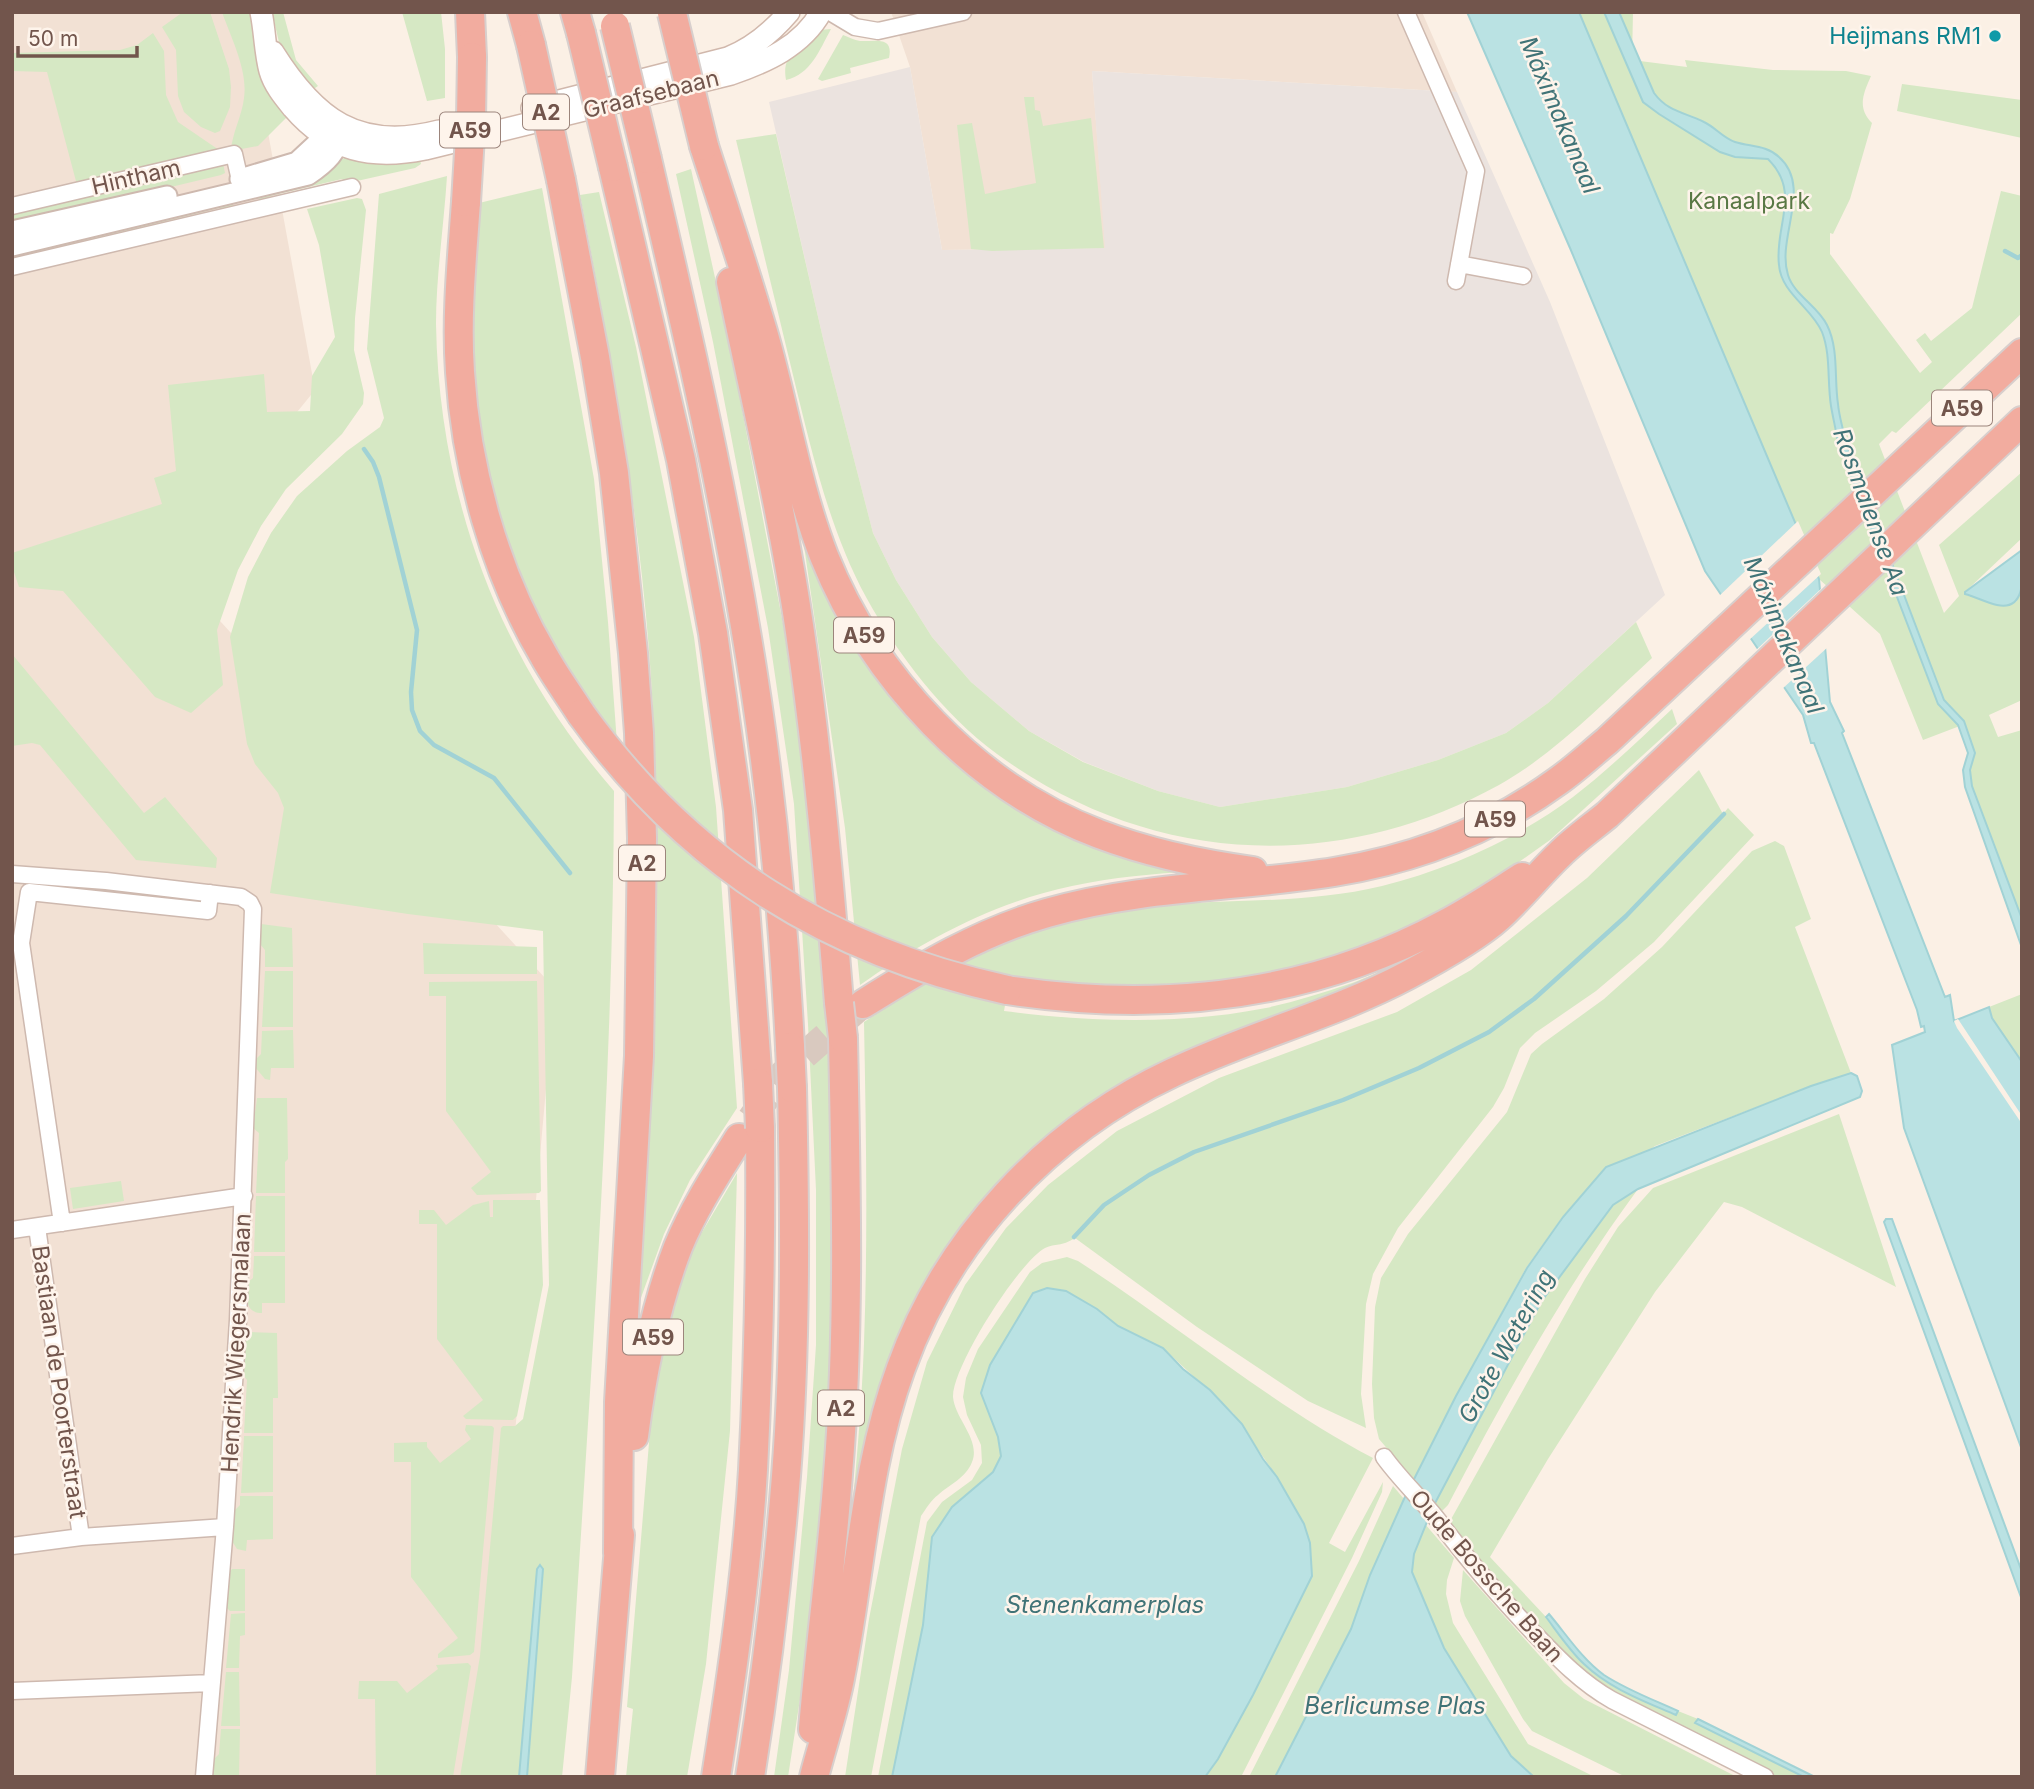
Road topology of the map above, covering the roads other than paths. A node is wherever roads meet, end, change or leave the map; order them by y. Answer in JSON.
{"nodes":[{"id":1,"x":261,"y":12,"type":"edge"},
{"id":2,"x":470,"y":12,"type":"edge"},
{"id":3,"x":522,"y":12,"type":"edge"},
{"id":4,"x":672,"y":12,"type":"edge"},
{"id":5,"x":789,"y":12,"type":"edge"},
{"id":6,"x":821,"y":12,"type":"edge"},
{"id":7,"x":830,"y":12,"type":"edge"},
{"id":8,"x":963,"y":12,"type":"edge"},
{"id":9,"x":1406,"y":12,"type":"edge"},
{"id":10,"x":613,"y":19,"type":"edge"},
{"id":11,"x":578,"y":23,"type":"edge"},
{"id":12,"x":335,"y":136,"type":"junction"},
{"id":13,"x":704,"y":146,"type":"junction"},
{"id":14,"x":241,"y":185,"type":"junction"},
{"id":15,"x":352,"y":187,"type":"dead end"},
{"id":16,"x":12,"y":206,"type":"edge"},
{"id":17,"x":247,"y":212,"type":"junction"},
{"id":18,"x":12,"y":232,"type":"edge"},
{"id":19,"x":12,"y":246,"type":"edge"},
{"id":20,"x":1459,"y":264,"type":"junction"},
{"id":21,"x":12,"y":267,"type":"edge"},
{"id":22,"x":1523,"y":276,"type":"dead end"},
{"id":23,"x":1456,"y":282,"type":"dead end"},
{"id":24,"x":2022,"y":354,"type":"edge"},
{"id":25,"x":2022,"y":421,"type":"edge"},
{"id":26,"x":1563,"y":851,"type":"junction"},
{"id":27,"x":12,"y":874,"type":"edge"},
{"id":28,"x":1298,"y":877,"type":"junction"},
{"id":29,"x":210,"y":893,"type":"junction"},
{"id":30,"x":17,"y":944,"type":"edge"},
{"id":31,"x":851,"y":1003,"type":"junction"},
{"id":32,"x":749,"y":1133,"type":"junction"},
{"id":33,"x":244,"y":1196,"type":"junction"},
{"id":34,"x":62,"y":1223,"type":"junction"},
{"id":35,"x":37,"y":1227,"type":"junction"},
{"id":36,"x":12,"y":1230,"type":"edge"},
{"id":37,"x":1384,"y":1457,"type":"dead end"},
{"id":38,"x":225,"y":1527,"type":"junction"},
{"id":39,"x":81,"y":1537,"type":"junction"},
{"id":40,"x":12,"y":1546,"type":"edge"},
{"id":41,"x":618,"y":1553,"type":"junction"},
{"id":42,"x":212,"y":1683,"type":"junction"},
{"id":43,"x":12,"y":1691,"type":"edge"},
{"id":44,"x":204,"y":1777,"type":"edge"},
{"id":45,"x":600,"y":1777,"type":"edge"},
{"id":46,"x":716,"y":1777,"type":"edge"},
{"id":47,"x":750,"y":1777,"type":"edge"},
{"id":48,"x":812,"y":1777,"type":"edge"},
{"id":49,"x":1765,"y":1777,"type":"edge"}],
"edges":[{"from":1,"to":12,"type":"main road"},
{"from":2,"to":26,"type":"highway","number":"A59","bridge":true},
{"from":3,"to":41,"type":"highway","number":"A2","bridge":true},
{"from":4,"to":13,"type":"highway","number":"A2","bridge":true},
{"from":5,"to":12,"type":"main road","name":"Graafsebaan"},
{"from":6,"to":12,"type":"main road","name":"Graafsebaan"},
{"from":7,"to":8,"type":"street"},
{"from":9,"to":20,"type":"street"},
{"from":10,"to":47,"type":"highway","number":"A2","bridge":true},
{"from":11,"to":32,"type":"highway","number":"A2","bridge":true},
{"from":12,"to":14,"type":"street","name":"Hintham"},
{"from":13,"to":28,"type":"highway","number":"A59"},
{"from":13,"to":31,"type":"highway","number":"A2"},
{"from":14,"to":16,"type":"street","name":"Hintham"},
{"from":14,"to":17,"type":"street","name":"Hintham"},
{"from":14,"to":18,"type":"street","name":"Hintham"},
{"from":14,"to":19,"type":"street","name":"Hintham"},
{"from":15,"to":17,"type":"street"},
{"from":17,"to":21,"type":"street"},
{"from":20,"to":22,"type":"street"},
{"from":20,"to":23,"type":"street"},
{"from":24,"to":28,"type":"highway","number":"A59"},
{"from":25,"to":26,"type":"highway","number":"A59"},
{"from":26,"to":48,"type":"highway","number":"A2"},
{"from":27,"to":29,"type":"street"},
{"from":28,"to":31,"type":"highway","number":"A59"},
{"from":29,"to":30,"type":"street"},
{"from":29,"to":33,"type":"street","name":"Hendrik Wiegersmalaan"},
{"from":30,"to":34,"type":"street"},
{"from":31,"to":48,"type":"highway","number":"A2","bridge":true},
{"from":32,"to":41,"type":"highway","number":"A59"},
{"from":32,"to":46,"type":"highway","number":"A2"},
{"from":33,"to":34,"type":"street"},
{"from":33,"to":38,"type":"street","name":"Hendrik Wiegersmalaan"},
{"from":34,"to":35,"type":"street"},
{"from":35,"to":36,"type":"street"},
{"from":35,"to":39,"type":"street","name":"Bastiaan de Poorterstraat"},
{"from":37,"to":49,"type":"street","name":"Oude Bossche Baan"},
{"from":38,"to":39,"type":"street"},
{"from":38,"to":42,"type":"street","name":"Hendrik Wiegersmalaan"},
{"from":39,"to":40,"type":"street"},
{"from":41,"to":45,"type":"highway","number":"A2"},
{"from":42,"to":43,"type":"street"},
{"from":42,"to":44,"type":"street","name":"Hendrik Wiegersmalaan"}]}
